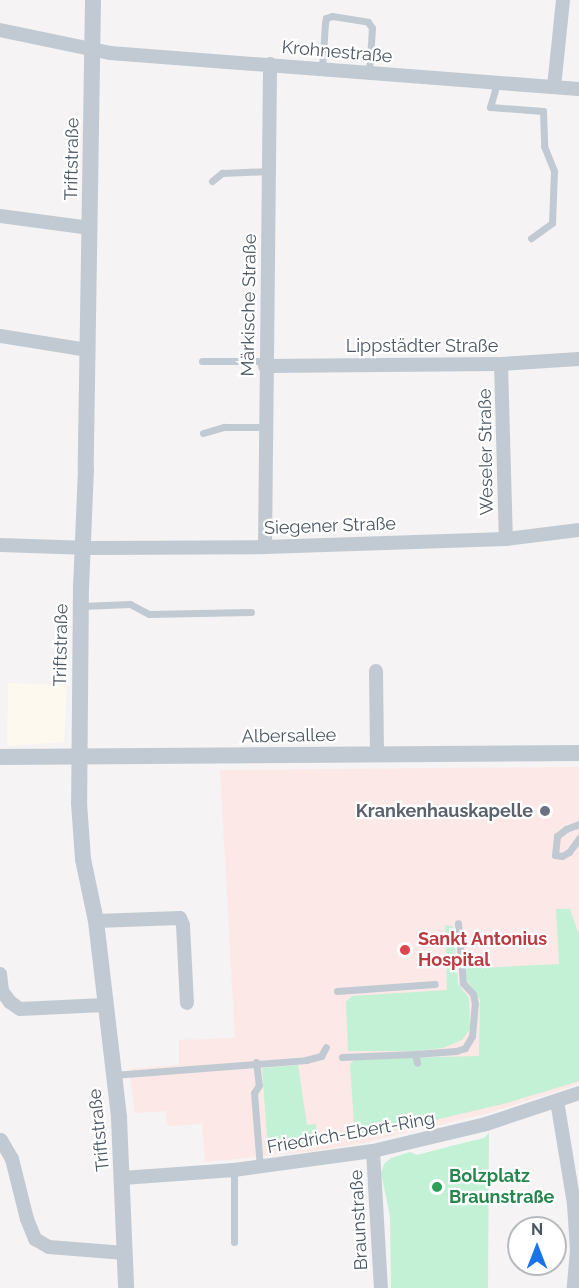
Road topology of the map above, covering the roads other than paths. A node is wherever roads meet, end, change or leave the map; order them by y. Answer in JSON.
{"nodes":[{"id":1,"x":93,"y":0,"type":"edge"},
{"id":2,"x":562,"y":0,"type":"edge"},
{"id":3,"x":0,"y":30,"type":"edge"},
{"id":4,"x":92,"y":50,"type":"junction"},
{"id":5,"x":270,"y":64,"type":"junction"},
{"id":6,"x":321,"y":69,"type":"junction"},
{"id":7,"x":369,"y":72,"type":"junction"},
{"id":8,"x":497,"y":83,"type":"junction"},
{"id":9,"x":554,"y":87,"type":"junction"},
{"id":10,"x":579,"y":89,"type":"edge"},
{"id":11,"x":269,"y":171,"type":"junction"},
{"id":12,"x":212,"y":182,"type":"dead end"},
{"id":13,"x":0,"y":216,"type":"edge"},
{"id":14,"x":90,"y":228,"type":"junction"},
{"id":15,"x":531,"y":237,"type":"dead end"},
{"id":16,"x":0,"y":336,"type":"edge"},
{"id":17,"x":87,"y":350,"type":"junction"},
{"id":18,"x":579,"y":359,"type":"edge"},
{"id":19,"x":202,"y":362,"type":"dead end"},
{"id":20,"x":265,"y":363,"type":"junction"},
{"id":21,"x":501,"y":364,"type":"junction"},
{"id":22,"x":265,"y":427,"type":"junction"},
{"id":23,"x":203,"y":433,"type":"dead end"},
{"id":24,"x":579,"y":530,"type":"edge"},
{"id":25,"x":506,"y":539,"type":"junction"},
{"id":26,"x":0,"y":545,"type":"edge"},
{"id":27,"x":266,"y":546,"type":"junction"},
{"id":28,"x":82,"y":548,"type":"junction"},
{"id":29,"x":82,"y":606,"type":"junction"},
{"id":30,"x":251,"y":612,"type":"dead end"},
{"id":31,"x":376,"y":671,"type":"dead end"},
{"id":32,"x":579,"y":753,"type":"edge"},
{"id":33,"x":377,"y":754,"type":"junction"},
{"id":34,"x":0,"y":757,"type":"edge"},
{"id":35,"x":79,"y":757,"type":"junction"},
{"id":36,"x":579,"y":824,"type":"edge"},
{"id":37,"x":579,"y":838,"type":"edge"},
{"id":38,"x":96,"y":921,"type":"junction"},
{"id":39,"x":458,"y":923,"type":"dead end"},
{"id":40,"x":0,"y":974,"type":"edge"},
{"id":41,"x":435,"y":984,"type":"dead end"},
{"id":42,"x":1,"y":991,"type":"edge"},
{"id":43,"x":338,"y":991,"type":"dead end"},
{"id":44,"x":187,"y":1003,"type":"dead end"},
{"id":45,"x":104,"y":1005,"type":"junction"},
{"id":46,"x":326,"y":1047,"type":"dead end"},
{"id":47,"x":415,"y":1054,"type":"junction"},
{"id":48,"x":342,"y":1057,"type":"dead end"},
{"id":49,"x":255,"y":1062,"type":"junction"},
{"id":50,"x":417,"y":1063,"type":"dead end"},
{"id":51,"x":113,"y":1075,"type":"junction"},
{"id":52,"x":579,"y":1093,"type":"edge"},
{"id":53,"x":557,"y":1101,"type":"junction"},
{"id":54,"x":2,"y":1140,"type":"dead end"},
{"id":55,"x":373,"y":1151,"type":"junction"},
{"id":56,"x":260,"y":1167,"type":"junction"},
{"id":57,"x":234,"y":1170,"type":"junction"},
{"id":58,"x":123,"y":1178,"type":"junction"},
{"id":59,"x":575,"y":1179,"type":"edge"},
{"id":60,"x":234,"y":1242,"type":"dead end"},
{"id":61,"x":125,"y":1253,"type":"junction"},
{"id":62,"x":126,"y":1288,"type":"edge"},
{"id":63,"x":381,"y":1288,"type":"edge"},
{"id":64,"x":574,"y":1288,"type":"edge"}],
"edges":[{"from":1,"to":4,"type":"street","name":"Triftstraße"},
{"from":2,"to":9,"type":"street"},
{"from":3,"to":4,"type":"street","name":"Krohnestraße"},
{"from":4,"to":5,"type":"street","name":"Krohnestraße"},
{"from":4,"to":14,"type":"street","name":"Triftstraße"},
{"from":5,"to":6,"type":"street","name":"Krohnestraße"},
{"from":5,"to":11,"type":"street","name":"Märkische Straße"},
{"from":6,"to":7,"type":"street","name":"Krohnestraße"},
{"from":6,"to":7,"type":"lane"},
{"from":7,"to":8,"type":"street","name":"Krohnestraße"},
{"from":8,"to":9,"type":"street","name":"Krohnestraße"},
{"from":8,"to":15,"type":"lane"},
{"from":9,"to":10,"type":"street","name":"Krohnestraße"},
{"from":11,"to":12,"type":"lane"},
{"from":11,"to":20,"type":"street","name":"Märkische Straße"},
{"from":13,"to":14,"type":"street"},
{"from":14,"to":17,"type":"street","name":"Triftstraße"},
{"from":16,"to":17,"type":"street"},
{"from":17,"to":28,"type":"street","name":"Triftstraße"},
{"from":18,"to":21,"type":"street","name":"Lippstädter Straße"},
{"from":19,"to":20,"type":"lane"},
{"from":20,"to":21,"type":"street","name":"Lippstädter Straße"},
{"from":20,"to":22,"type":"street","name":"Märkische Straße"},
{"from":21,"to":25,"type":"street","name":"Weseler Straße"},
{"from":22,"to":23,"type":"lane"},
{"from":22,"to":27,"type":"street","name":"Märkische Straße"},
{"from":24,"to":25,"type":"street","name":"Siegener Straße"},
{"from":25,"to":27,"type":"street","name":"Siegener Straße"},
{"from":26,"to":28,"type":"street","name":"Siegener Straße"},
{"from":27,"to":28,"type":"street","name":"Siegener Straße"},
{"from":28,"to":29,"type":"street","name":"Triftstraße"},
{"from":29,"to":30,"type":"lane"},
{"from":29,"to":35,"type":"street","name":"Triftstraße"},
{"from":31,"to":33,"type":"street"},
{"from":32,"to":33,"type":"street","name":"Albersallee"},
{"from":33,"to":35,"type":"street","name":"Albersallee"},
{"from":34,"to":35,"type":"street","name":"Albersallee"},
{"from":35,"to":38,"type":"street","name":"Triftstraße"},
{"from":36,"to":37,"type":"lane"},
{"from":38,"to":44,"type":"street"},
{"from":38,"to":45,"type":"street","name":"Triftstraße"},
{"from":39,"to":47,"type":"lane"},
{"from":40,"to":42,"type":"street"},
{"from":41,"to":43,"type":"lane"},
{"from":42,"to":45,"type":"street"},
{"from":45,"to":51,"type":"street","name":"Triftstraße"},
{"from":46,"to":49,"type":"lane"},
{"from":47,"to":48,"type":"lane"},
{"from":47,"to":50,"type":"lane"},
{"from":49,"to":51,"type":"lane"},
{"from":49,"to":56,"type":"lane"},
{"from":51,"to":58,"type":"street","name":"Triftstraße"},
{"from":52,"to":53,"type":"street","name":"Friedrich-Ebert-Ring"},
{"from":53,"to":55,"type":"street","name":"Friedrich-Ebert-Ring"},
{"from":53,"to":59,"type":"street"},
{"from":54,"to":61,"type":"street"},
{"from":55,"to":56,"type":"street","name":"Friedrich-Ebert-Ring"},
{"from":55,"to":63,"type":"street","name":"Braunstraße"},
{"from":56,"to":57,"type":"street","name":"Friedrich-Ebert-Ring"},
{"from":57,"to":58,"type":"street","name":"Friedrich-Ebert-Ring"},
{"from":57,"to":60,"type":"lane"},
{"from":58,"to":61,"type":"street","name":"Triftstraße"},
{"from":59,"to":64,"type":"street"},
{"from":61,"to":62,"type":"street","name":"Triftstraße"}]}
